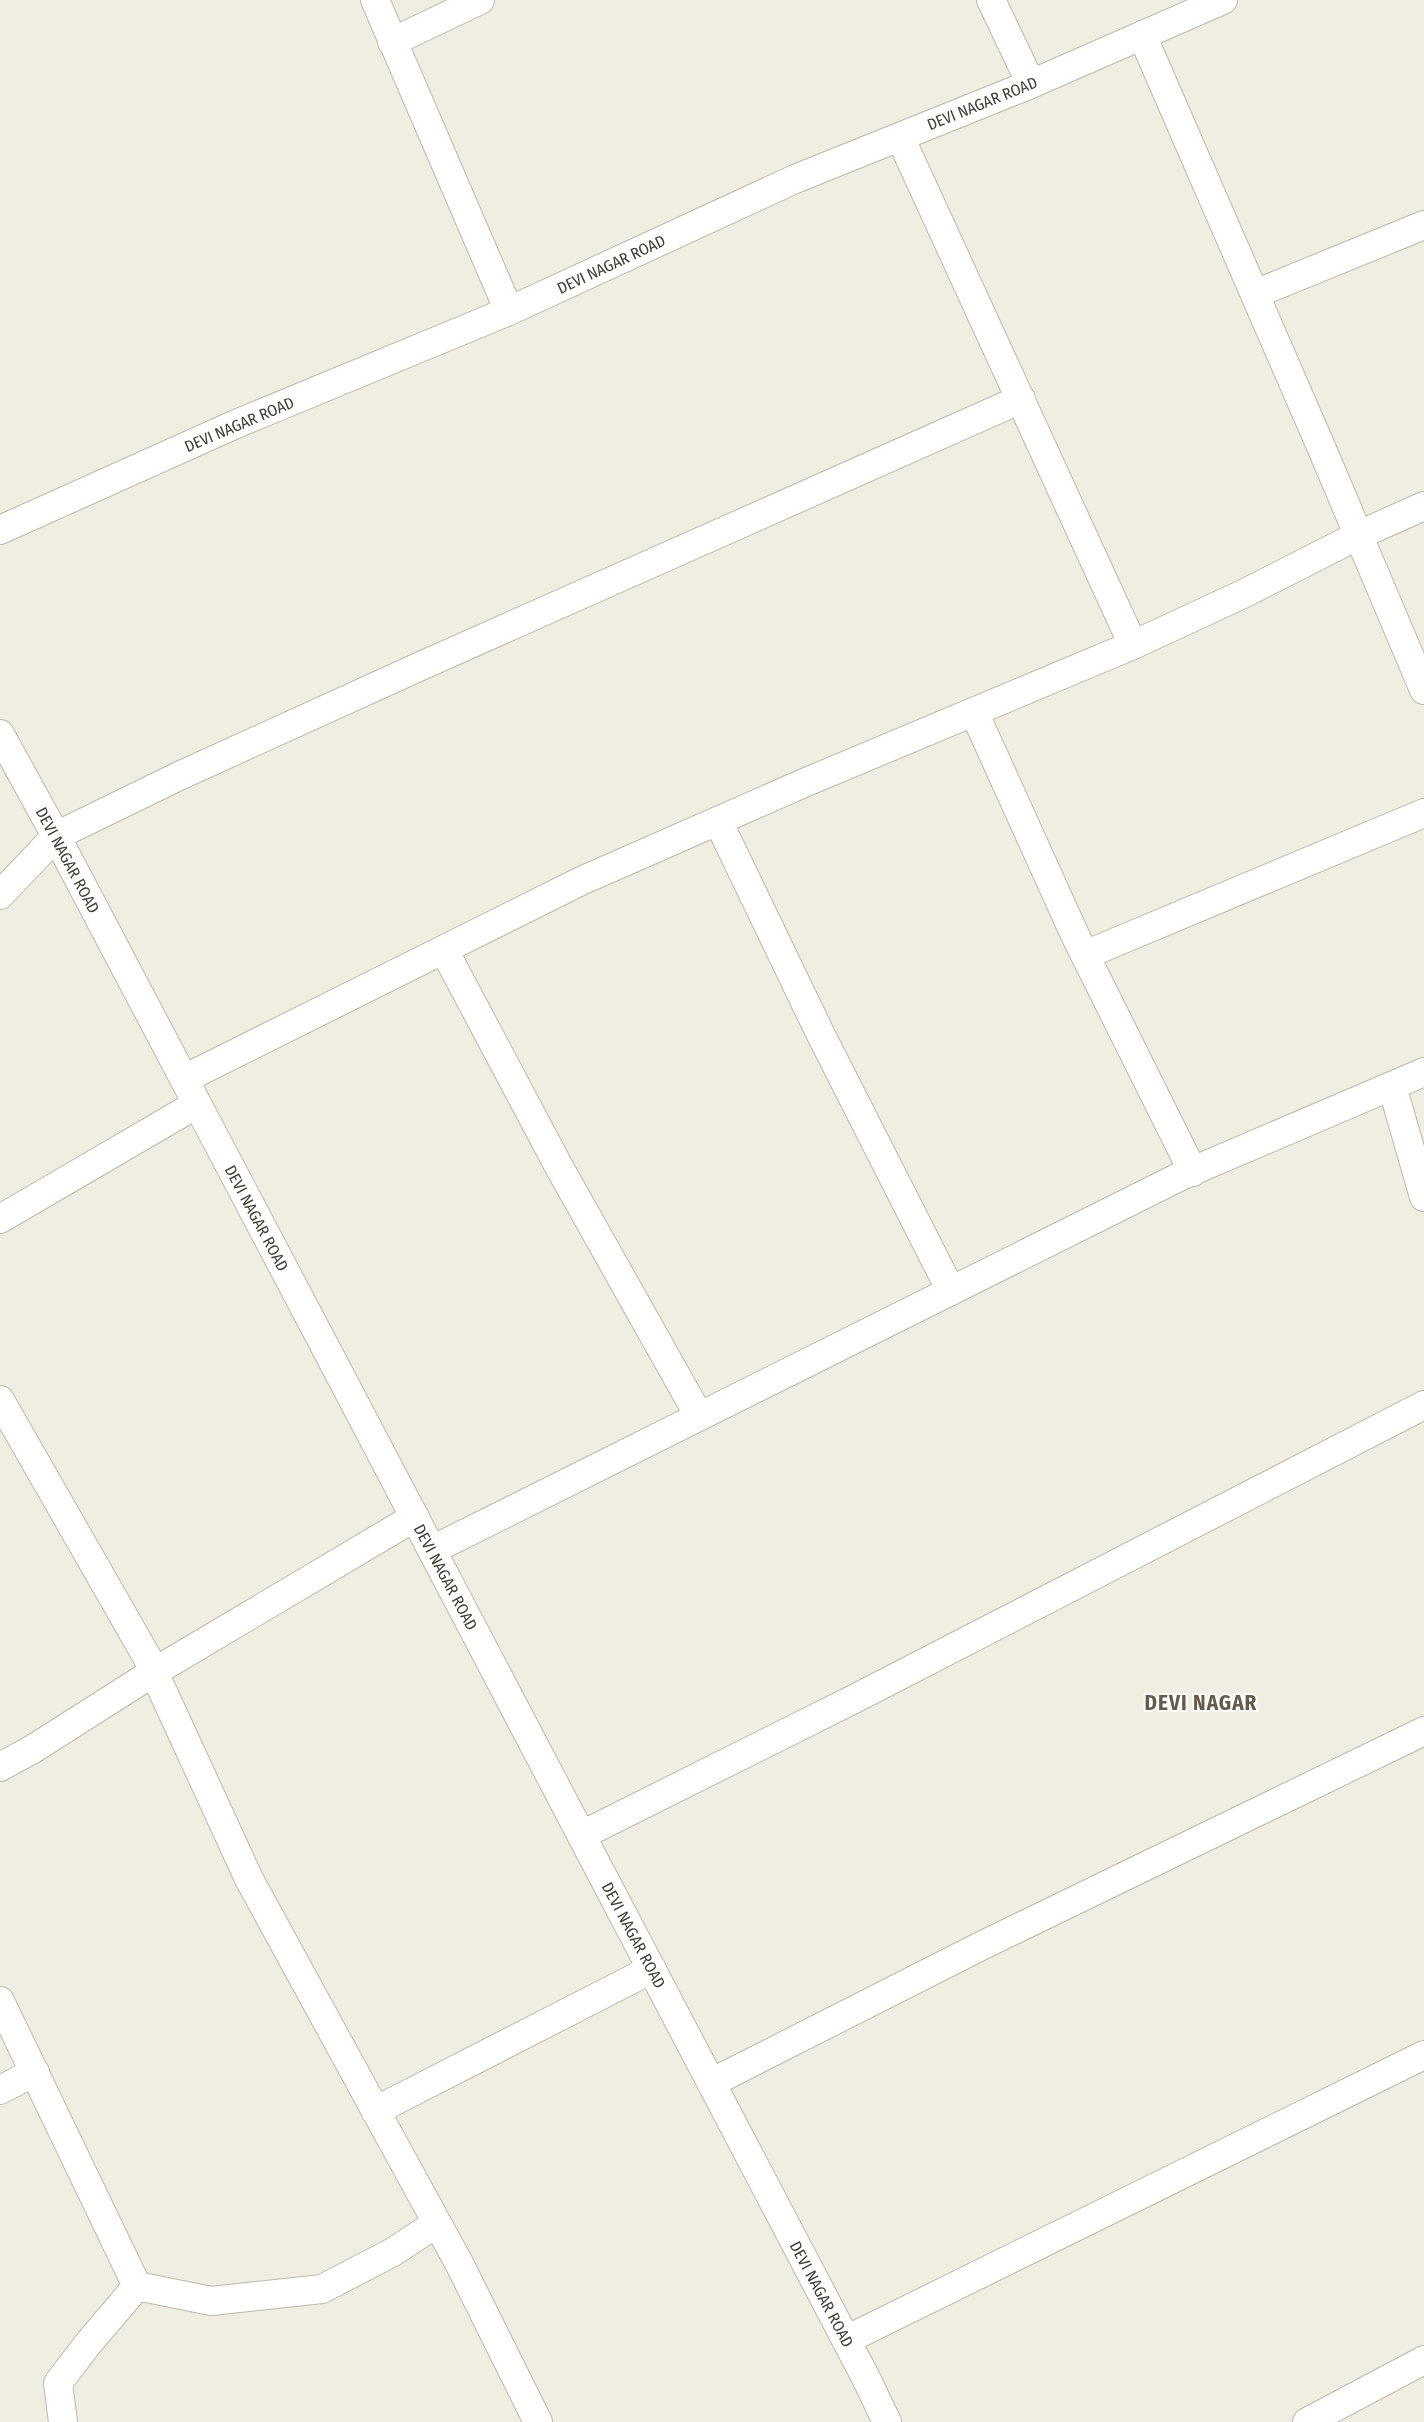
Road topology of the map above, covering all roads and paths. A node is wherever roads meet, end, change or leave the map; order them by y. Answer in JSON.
{"nodes":[{"id":1,"x":375,"y":0,"type":"edge"},
{"id":2,"x":480,"y":0,"type":"edge"},
{"id":3,"x":991,"y":0,"type":"edge"},
{"id":4,"x":1223,"y":0,"type":"edge"},
{"id":5,"x":1142,"y":35,"type":"junction"},
{"id":6,"x":392,"y":42,"type":"junction"},
{"id":7,"x":1031,"y":84,"type":"junction"},
{"id":8,"x":900,"y":137,"type":"junction"},
{"id":9,"x":1424,"y":225,"type":"edge"},
{"id":10,"x":1255,"y":294,"type":"junction"},
{"id":11,"x":509,"y":311,"type":"junction"},
{"id":12,"x":1021,"y":399,"type":"junction"},
{"id":13,"x":1424,"y":506,"type":"edge"},
{"id":14,"x":0,"y":530,"type":"edge"},
{"id":15,"x":1359,"y":535,"type":"junction"},
{"id":16,"x":1133,"y":645,"type":"junction"},
{"id":17,"x":1424,"y":690,"type":"edge"},
{"id":18,"x":974,"y":712,"type":"junction"},
{"id":19,"x":0,"y":734,"type":"edge"},
{"id":20,"x":1424,"y":813,"type":"edge"},
{"id":21,"x":718,"y":821,"type":"junction"},
{"id":22,"x":56,"y":836,"type":"junction"},
{"id":23,"x":0,"y":895,"type":"edge"},
{"id":24,"x":444,"y":950,"type":"junction"},
{"id":25,"x":1085,"y":955,"type":"junction"},
{"id":26,"x":1424,"y":1072,"type":"edge"},
{"id":27,"x":184,"y":1079,"type":"junction"},
{"id":28,"x":1392,"y":1086,"type":"junction"},
{"id":29,"x":197,"y":1104,"type":"junction"},
{"id":30,"x":1193,"y":1172,"type":"junction"},
{"id":31,"x":1424,"y":1197,"type":"edge"},
{"id":32,"x":0,"y":1219,"type":"edge"},
{"id":33,"x":951,"y":1292,"type":"junction"},
{"id":34,"x":0,"y":1400,"type":"edge"},
{"id":35,"x":1424,"y":1405,"type":"edge"},
{"id":36,"x":699,"y":1416,"type":"junction"},
{"id":37,"x":414,"y":1517,"type":"junction"},
{"id":38,"x":432,"y":1550,"type":"junction"},
{"id":39,"x":154,"y":1672,"type":"junction"},
{"id":40,"x":1424,"y":1731,"type":"edge"},
{"id":41,"x":0,"y":1766,"type":"edge"},
{"id":42,"x":582,"y":1836,"type":"junction"},
{"id":43,"x":652,"y":1969,"type":"junction"},
{"id":44,"x":0,"y":2001,"type":"edge"},
{"id":45,"x":1424,"y":2055,"type":"edge"},
{"id":46,"x":35,"y":2072,"type":"junction"},
{"id":47,"x":711,"y":2083,"type":"junction"},
{"id":48,"x":0,"y":2090,"type":"edge"},
{"id":49,"x":375,"y":2111,"type":"junction"},
{"id":50,"x":438,"y":2223,"type":"junction"},
{"id":51,"x":137,"y":2286,"type":"junction"},
{"id":52,"x":846,"y":2340,"type":"junction"},
{"id":53,"x":1424,"y":2360,"type":"edge"},
{"id":54,"x":63,"y":2422,"type":"edge"},
{"id":55,"x":538,"y":2422,"type":"edge"},
{"id":56,"x":887,"y":2422,"type":"edge"},
{"id":57,"x":1307,"y":2422,"type":"edge"}],
"edges":[{"from":1,"to":6,"type":"street"},
{"from":2,"to":6,"type":"street"},
{"from":3,"to":7,"type":"street"},
{"from":4,"to":5,"type":"street","name":"DEVI NAGAR ROAD"},
{"from":5,"to":7,"type":"street","name":"DEVI NAGAR ROAD"},
{"from":5,"to":10,"type":"street"},
{"from":6,"to":11,"type":"street"},
{"from":7,"to":8,"type":"street","name":"DEVI NAGAR ROAD"},
{"from":8,"to":11,"type":"street","name":"DEVI NAGAR ROAD"},
{"from":8,"to":12,"type":"street"},
{"from":9,"to":10,"type":"street"},
{"from":10,"to":15,"type":"street"},
{"from":11,"to":14,"type":"street","name":"DEVI NAGAR ROAD"},
{"from":12,"to":16,"type":"street"},
{"from":12,"to":22,"type":"street"},
{"from":13,"to":15,"type":"street"},
{"from":15,"to":16,"type":"street"},
{"from":15,"to":17,"type":"street"},
{"from":16,"to":18,"type":"street"},
{"from":18,"to":21,"type":"street"},
{"from":18,"to":25,"type":"street"},
{"from":19,"to":22,"type":"street","name":"DEVI NAGAR ROAD"},
{"from":20,"to":25,"type":"street"},
{"from":21,"to":24,"type":"street"},
{"from":21,"to":33,"type":"street"},
{"from":22,"to":23,"type":"street"},
{"from":22,"to":27,"type":"street","name":"DEVI NAGAR ROAD"},
{"from":24,"to":27,"type":"street"},
{"from":24,"to":36,"type":"street"},
{"from":25,"to":30,"type":"street"},
{"from":26,"to":28,"type":"street"},
{"from":27,"to":29,"type":"street","name":"DEVI NAGAR ROAD"},
{"from":28,"to":30,"type":"street"},
{"from":28,"to":31,"type":"street"},
{"from":29,"to":32,"type":"street"},
{"from":29,"to":37,"type":"street","name":"DEVI NAGAR ROAD"},
{"from":30,"to":33,"type":"street"},
{"from":33,"to":36,"type":"street"},
{"from":34,"to":39,"type":"street"},
{"from":35,"to":42,"type":"street"},
{"from":36,"to":38,"type":"street"},
{"from":37,"to":38,"type":"street","name":"DEVI NAGAR ROAD"},
{"from":37,"to":39,"type":"street"},
{"from":38,"to":42,"type":"street","name":"DEVI NAGAR ROAD"},
{"from":39,"to":41,"type":"street"},
{"from":39,"to":49,"type":"street"},
{"from":40,"to":47,"type":"street"},
{"from":42,"to":43,"type":"street","name":"DEVI NAGAR ROAD"},
{"from":43,"to":47,"type":"street","name":"DEVI NAGAR ROAD"},
{"from":43,"to":49,"type":"street"},
{"from":44,"to":46,"type":"street"},
{"from":45,"to":52,"type":"street"},
{"from":46,"to":48,"type":"street"},
{"from":46,"to":51,"type":"street"},
{"from":47,"to":52,"type":"street","name":"DEVI NAGAR ROAD"},
{"from":49,"to":50,"type":"street"},
{"from":50,"to":51,"type":"street"},
{"from":50,"to":55,"type":"street"},
{"from":51,"to":54,"type":"street"},
{"from":52,"to":56,"type":"street","name":"DEVI NAGAR ROAD"},
{"from":53,"to":57,"type":"street"}]}
